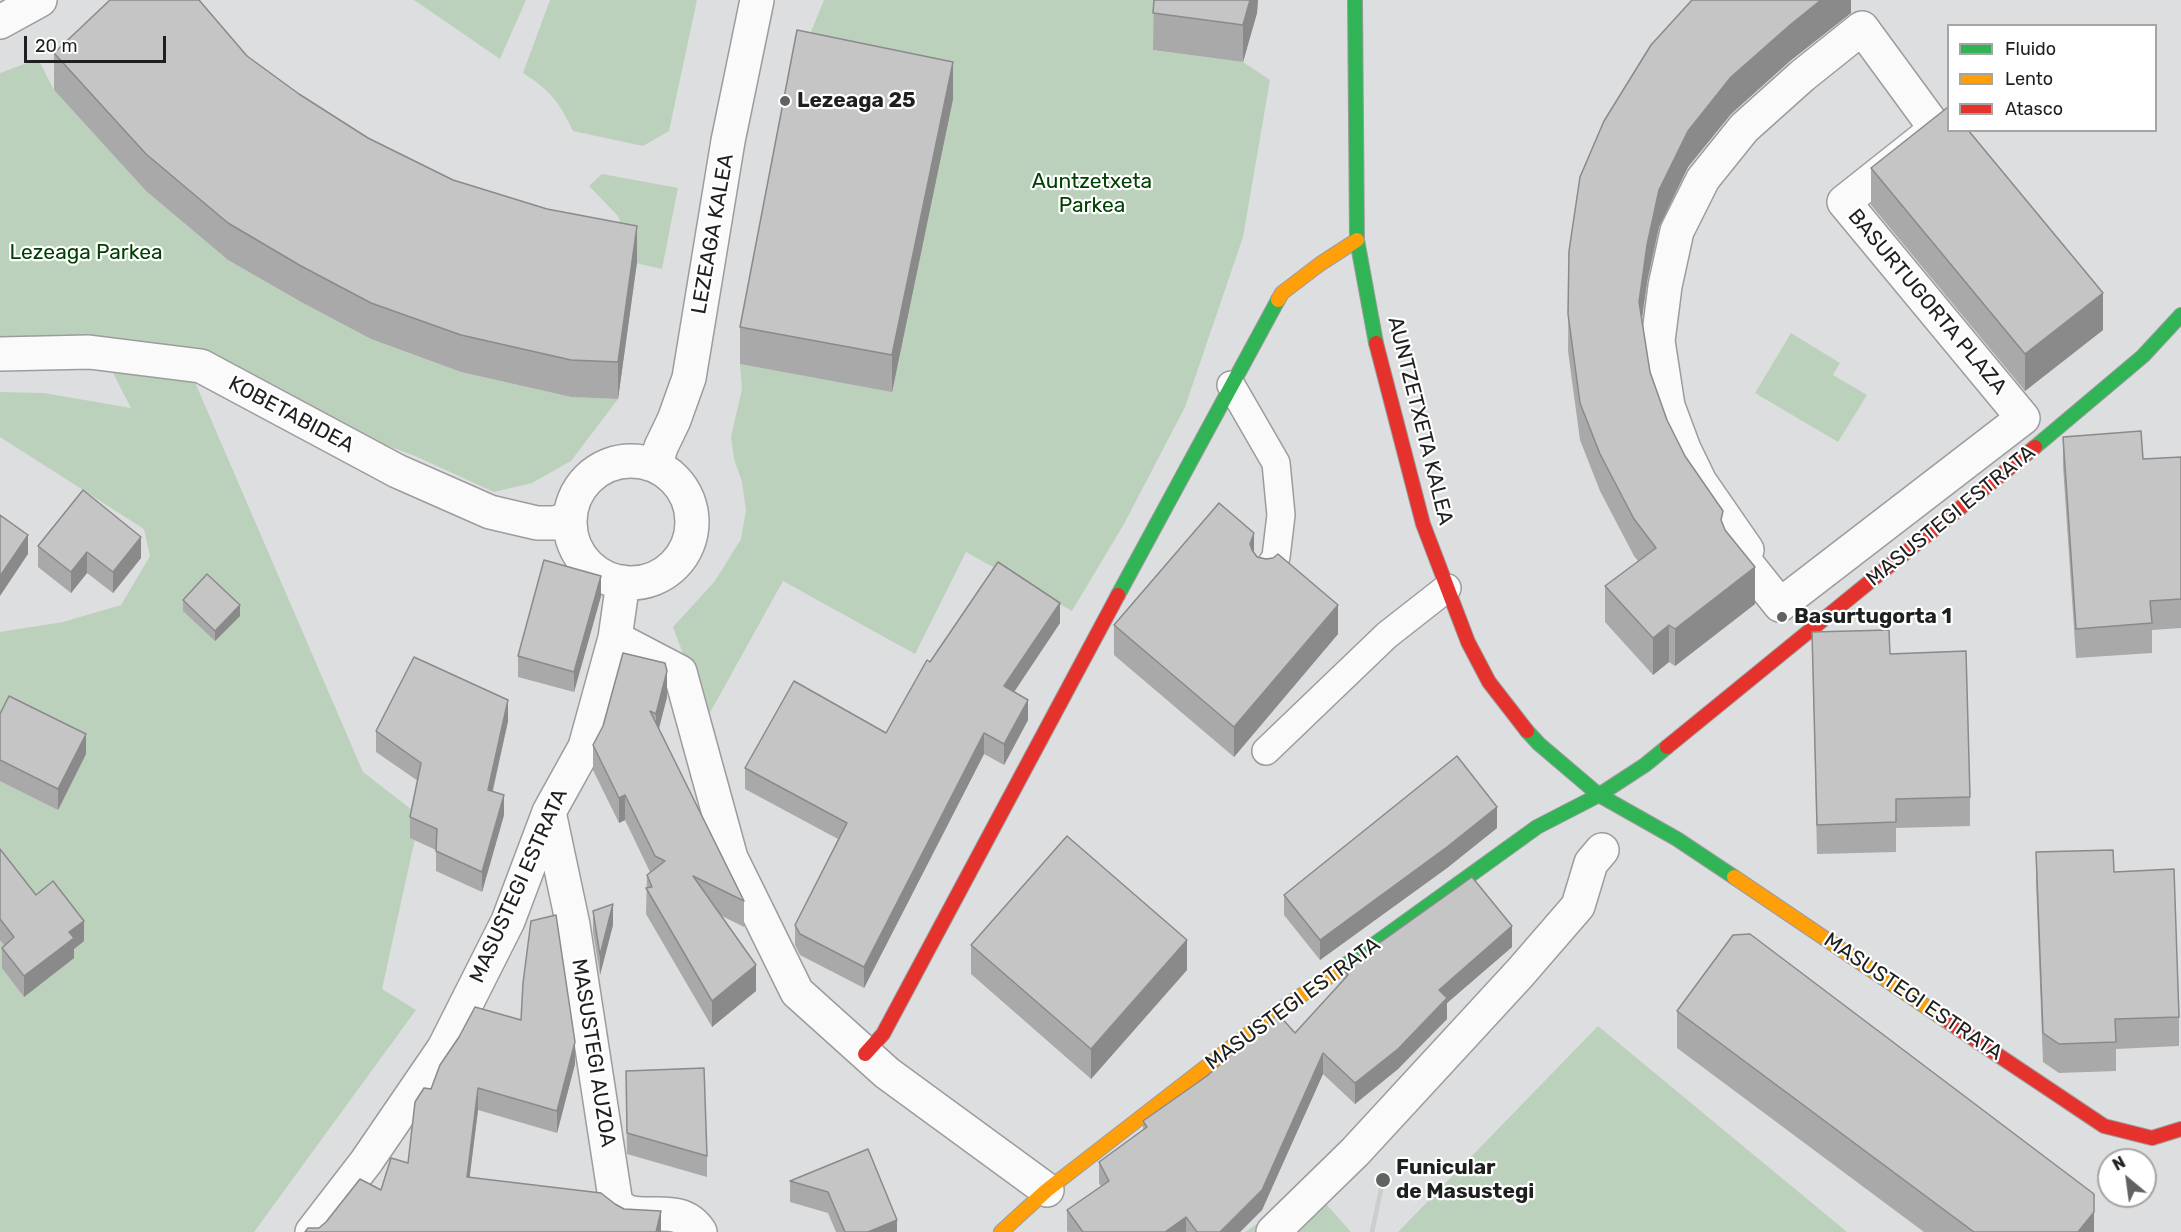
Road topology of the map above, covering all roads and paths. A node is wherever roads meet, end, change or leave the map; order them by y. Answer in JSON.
{"nodes":[{"id":1,"x":40,"y":0,"type":"edge"},
{"id":2,"x":757,"y":0,"type":"edge"},
{"id":3,"x":1354,"y":0,"type":"edge"},
{"id":4,"x":0,"y":22,"type":"edge"},
{"id":5,"x":1357,"y":240,"type":"junction"},
{"id":6,"x":2181,"y":315,"type":"edge"},
{"id":7,"x":0,"y":354,"type":"edge"},
{"id":8,"x":1231,"y":385,"type":"junction"},
{"id":9,"x":656,"y":464,"type":"junction"},
{"id":10,"x":570,"y":518,"type":"junction"},
{"id":11,"x":1266,"y":573,"type":"edge"},
{"id":12,"x":623,"y":582,"type":"junction"},
{"id":13,"x":1447,"y":588,"type":"junction"},
{"id":14,"x":1770,"y":592,"type":"joint"},
{"id":15,"x":615,"y":638,"type":"junction"},
{"id":16,"x":1266,"y":751,"type":"dead end"},
{"id":17,"x":1599,"y":795,"type":"junction"},
{"id":18,"x":549,"y":812,"type":"junction"},
{"id":19,"x":1602,"y":850,"type":"dead end"},
{"id":20,"x":865,"y":1054,"type":"junction"},
{"id":21,"x":2181,"y":1129,"type":"edge"},
{"id":22,"x":1047,"y":1190,"type":"junction"},
{"id":23,"x":312,"y":1232,"type":"edge"},
{"id":24,"x":700,"y":1232,"type":"edge"},
{"id":25,"x":1001,"y":1232,"type":"edge"},
{"id":26,"x":1273,"y":1232,"type":"edge"}],
"edges":[{"from":1,"to":4,"type":"street"},
{"from":2,"to":9,"type":"street","name":"LEZEAGA KALEA"},
{"from":3,"to":5,"type":"street","name":"AUNTZETXETA KALEA"},
{"from":5,"to":8,"type":"street"},
{"from":5,"to":13,"type":"street","name":"AUNTZETXETA KALEA"},
{"from":6,"to":17,"type":"street","name":"MASUSTEGI ESTRATA"},
{"from":7,"to":10,"type":"street","name":"KOBETABIDEA"},
{"from":8,"to":11,"type":"lane"},
{"from":8,"to":20,"type":"street"},
{"from":9,"to":10,"type":"street"},
{"from":9,"to":12,"type":"street"},
{"from":10,"to":12,"type":"street"},
{"from":12,"to":15,"type":"street"},
{"from":13,"to":16,"type":"lane"},
{"from":13,"to":17,"type":"street","name":"AUNTZETXETA KALEA"},
{"from":14,"to":14,"type":"street","name":"BASURTUGORTA PLAZA"},
{"from":15,"to":18,"type":"street","name":"MASUSTEGI ESTRATA"},
{"from":15,"to":20,"type":"street"},
{"from":17,"to":21,"type":"street","name":"MASUSTEGI ESTRATA"},
{"from":17,"to":22,"type":"street","name":"MASUSTEGI ESTRATA"},
{"from":18,"to":23,"type":"street","name":"MASUSTEGI ESTRATA"},
{"from":18,"to":24,"type":"street","name":"MASUSTEGI AUZOA"},
{"from":19,"to":26,"type":"street"},
{"from":20,"to":22,"type":"street"},
{"from":22,"to":25,"type":"street","name":"MASUSTEGI ESTRATA"}]}
